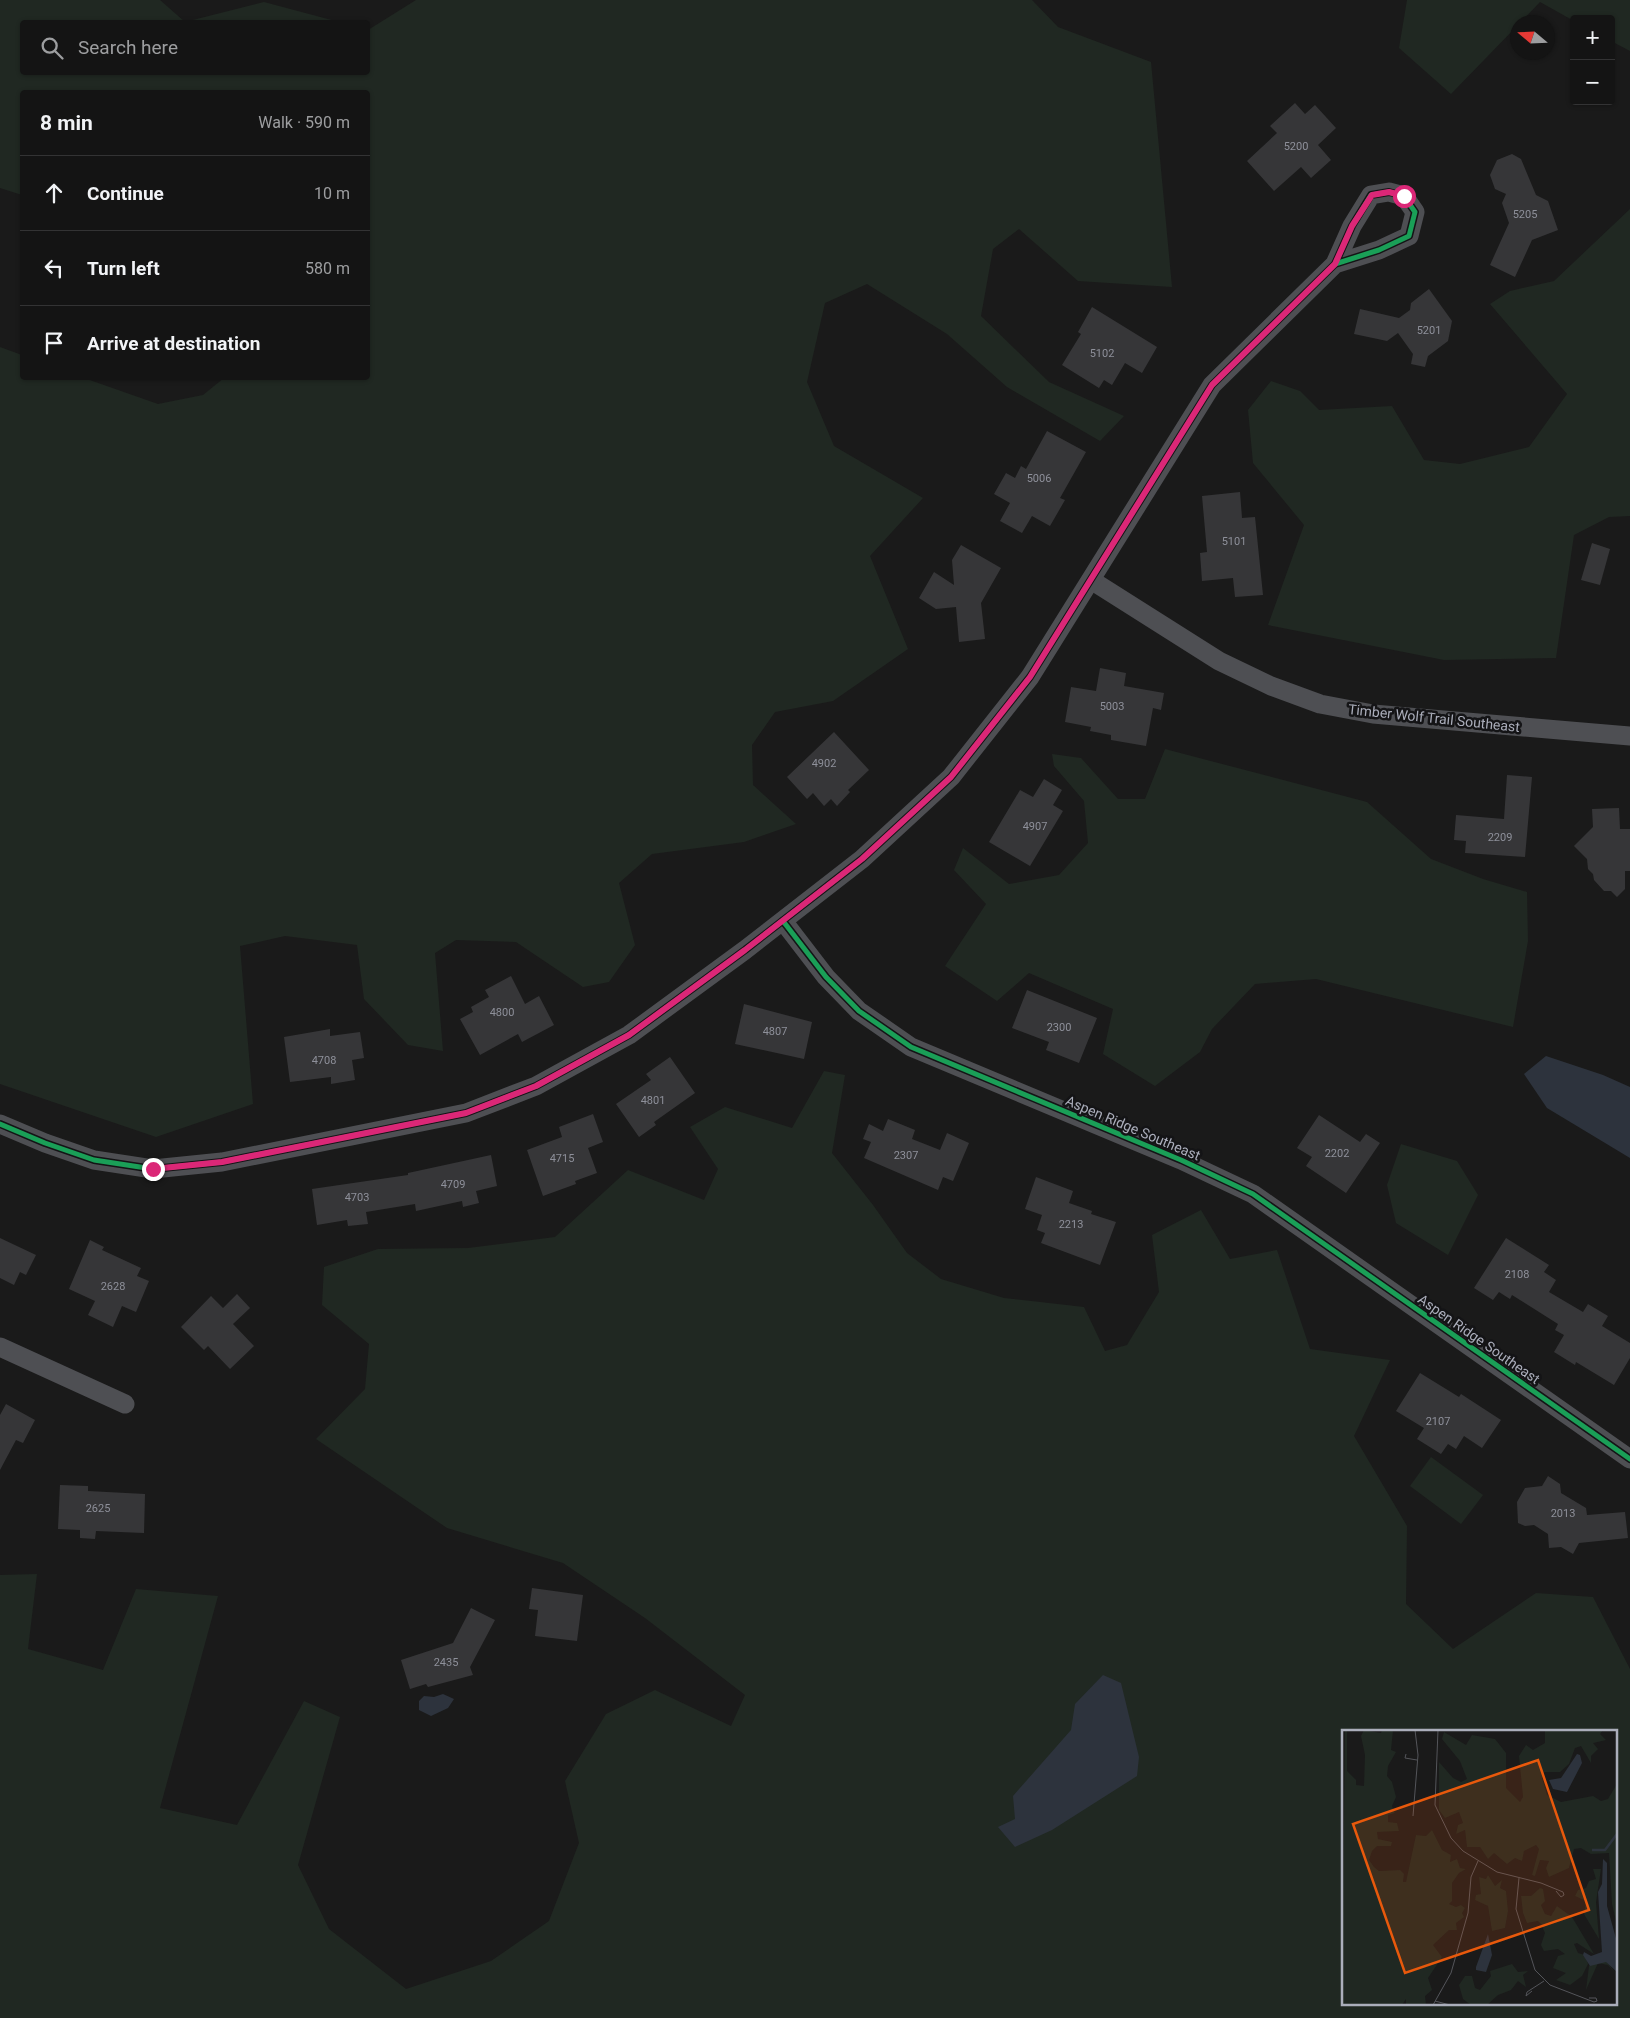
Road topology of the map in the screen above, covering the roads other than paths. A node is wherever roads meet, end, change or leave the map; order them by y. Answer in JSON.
{"nodes":[{"id":1,"x":1335,"y":264,"type":"dead end"},
{"id":2,"x":1090,"y":580,"type":"junction"},
{"id":3,"x":1630,"y":736,"type":"edge"},
{"id":4,"x":782,"y":921,"type":"junction"},
{"id":5,"x":0,"y":1124,"type":"edge"},
{"id":6,"x":0,"y":1347,"type":"edge"},
{"id":7,"x":125,"y":1404,"type":"dead end"},
{"id":8,"x":1630,"y":1459,"type":"edge"}],
"edges":[{"from":1,"to":2,"type":"street"},
{"from":2,"to":3,"type":"street","name":"Timber Wolf Trail Southeast"},
{"from":2,"to":4,"type":"street"},
{"from":4,"to":5,"type":"street"},
{"from":4,"to":8,"type":"street","name":"Aspen Ridge Southeast"},
{"from":6,"to":7,"type":"street"}]}
